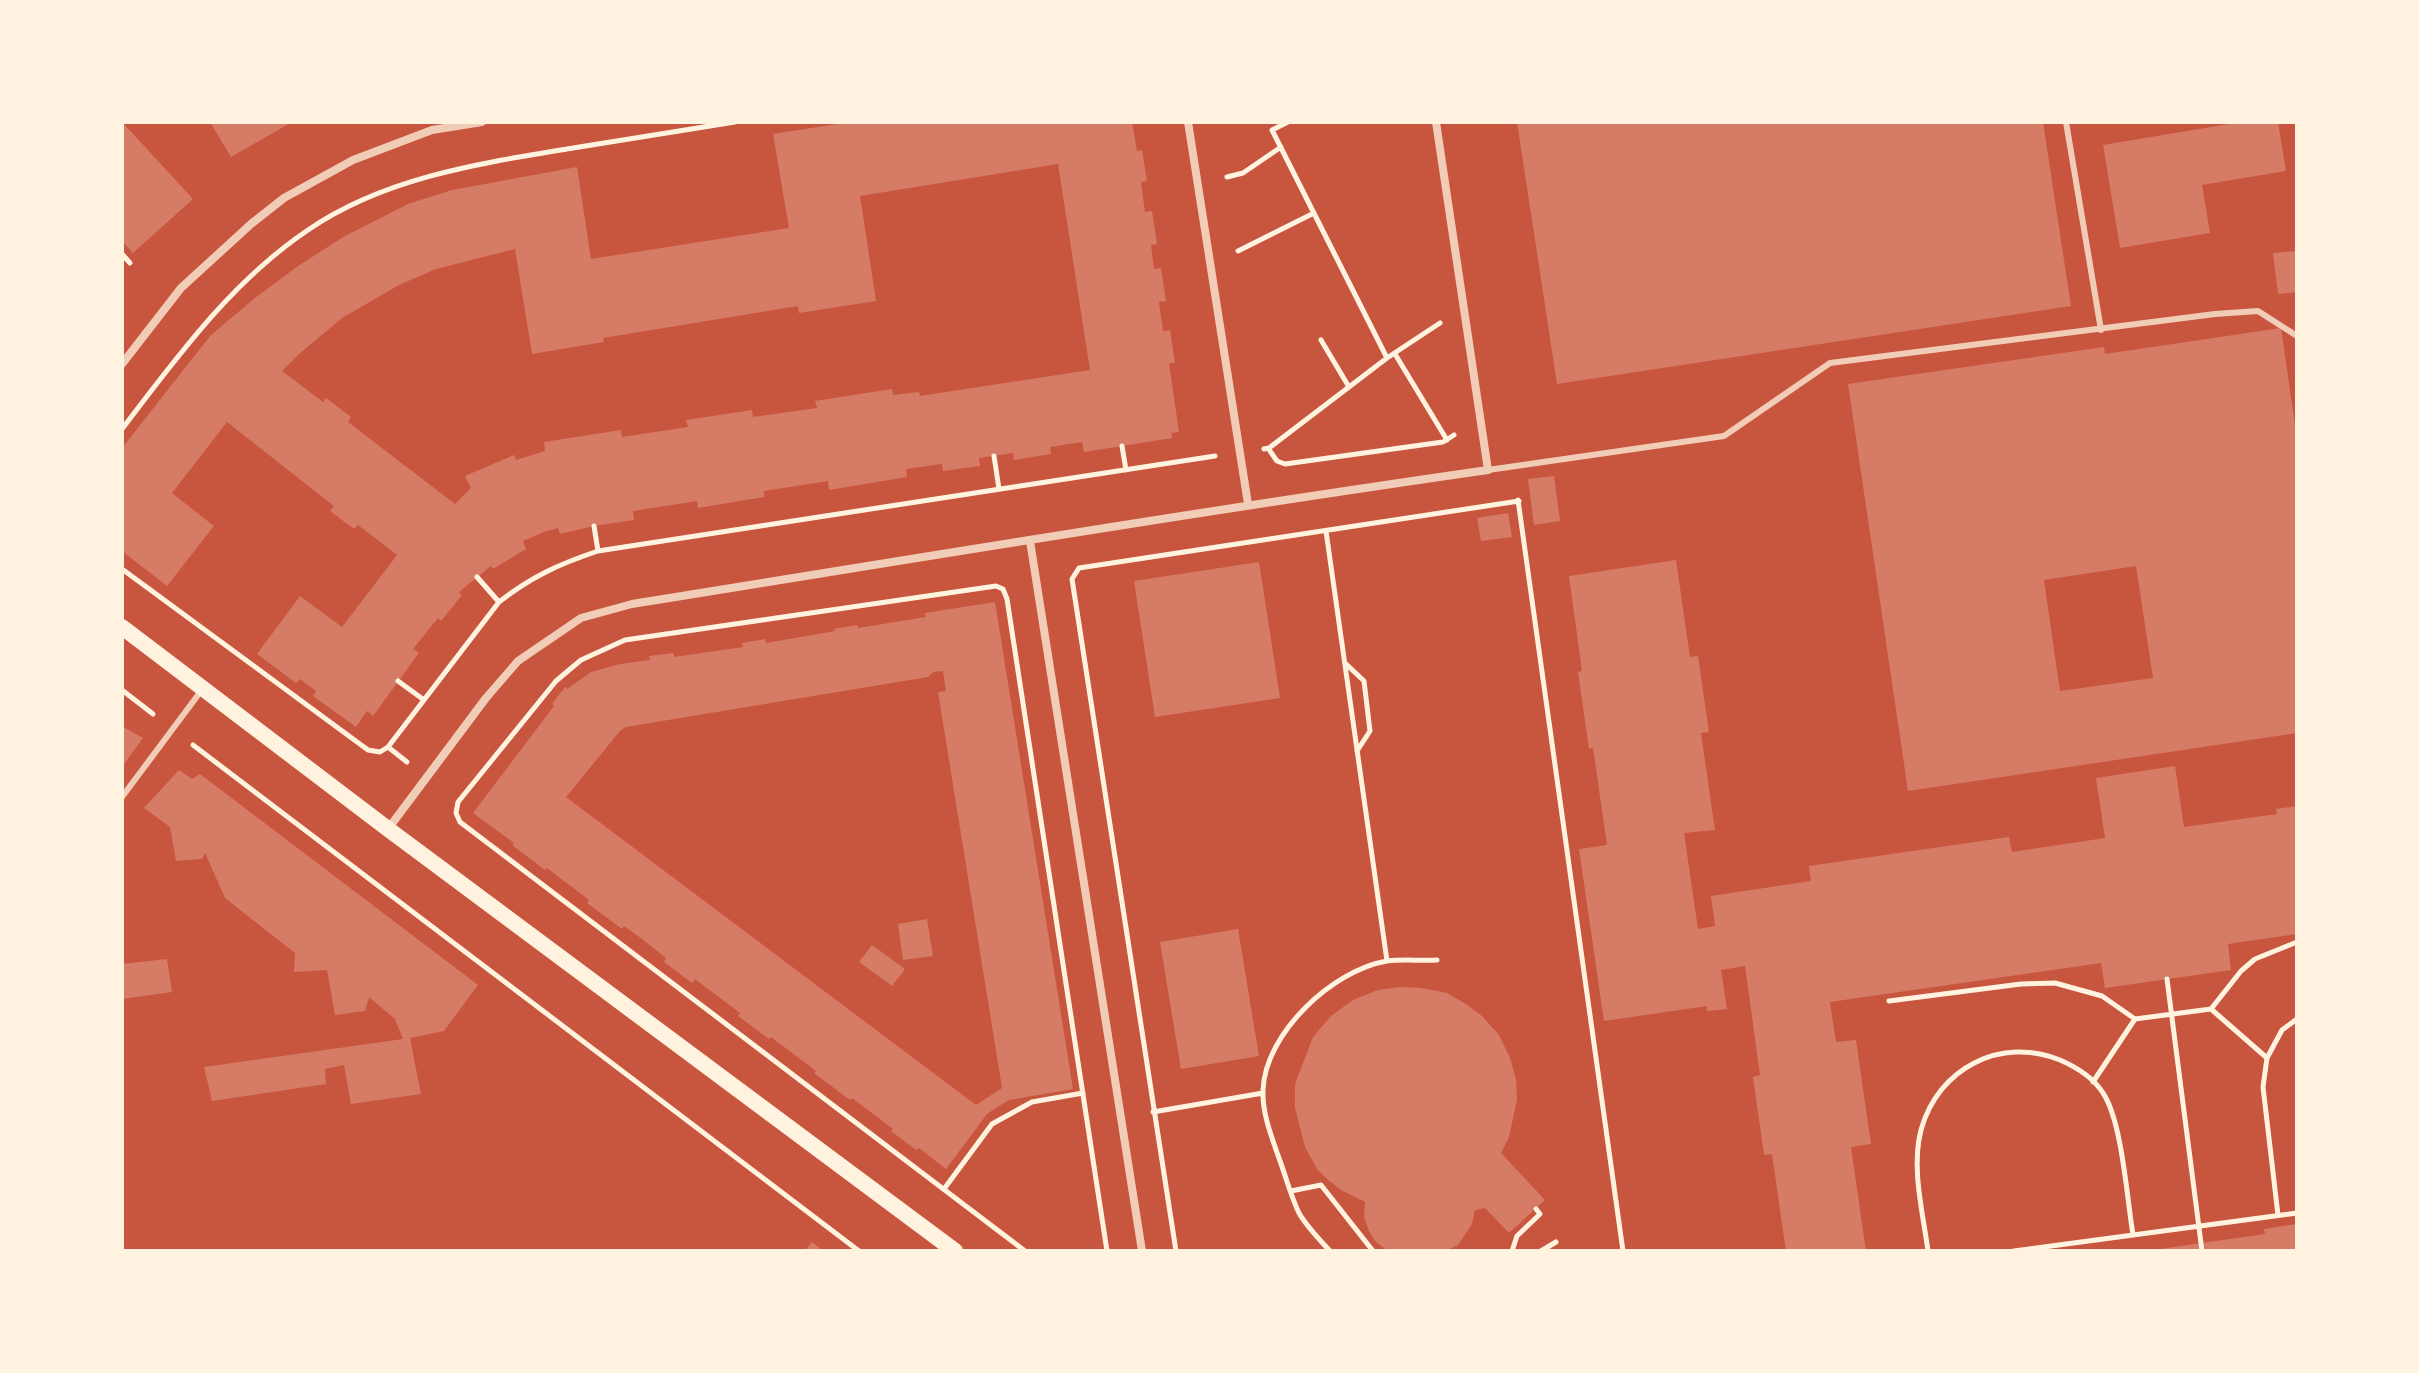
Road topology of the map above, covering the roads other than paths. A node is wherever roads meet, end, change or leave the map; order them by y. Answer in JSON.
{"nodes":[{"id":1,"x":482,"y":122,"type":"edge"},
{"id":2,"x":1188,"y":122,"type":"edge"},
{"id":3,"x":1436,"y":122,"type":"edge"},
{"id":4,"x":2066,"y":122,"type":"edge"},
{"id":5,"x":2101,"y":330,"type":"junction"},
{"id":6,"x":2297,"y":336,"type":"edge"},
{"id":7,"x":122,"y":364,"type":"edge"},
{"id":8,"x":1488,"y":470,"type":"junction"},
{"id":9,"x":1248,"y":504,"type":"junction"},
{"id":10,"x":1030,"y":541,"type":"junction"},
{"id":11,"x":122,"y":627,"type":"edge"},
{"id":12,"x":203,"y":688,"type":"junction"},
{"id":13,"x":122,"y":797,"type":"edge"},
{"id":14,"x":388,"y":829,"type":"junction"},
{"id":15,"x":955,"y":1251,"type":"edge"},
{"id":16,"x":1142,"y":1251,"type":"edge"}],
"edges":[{"from":1,"to":7,"type":"street"},
{"from":2,"to":9,"type":"street"},
{"from":3,"to":8,"type":"street"},
{"from":4,"to":5,"type":"lane"},
{"from":5,"to":6,"type":"lane"},
{"from":5,"to":8,"type":"lane"},
{"from":8,"to":9,"type":"street"},
{"from":9,"to":10,"type":"street"},
{"from":10,"to":14,"type":"street"},
{"from":10,"to":16,"type":"street"},
{"from":11,"to":12,"type":"main road"},
{"from":12,"to":13,"type":"lane"},
{"from":12,"to":14,"type":"main road"},
{"from":14,"to":15,"type":"main road"}]}
